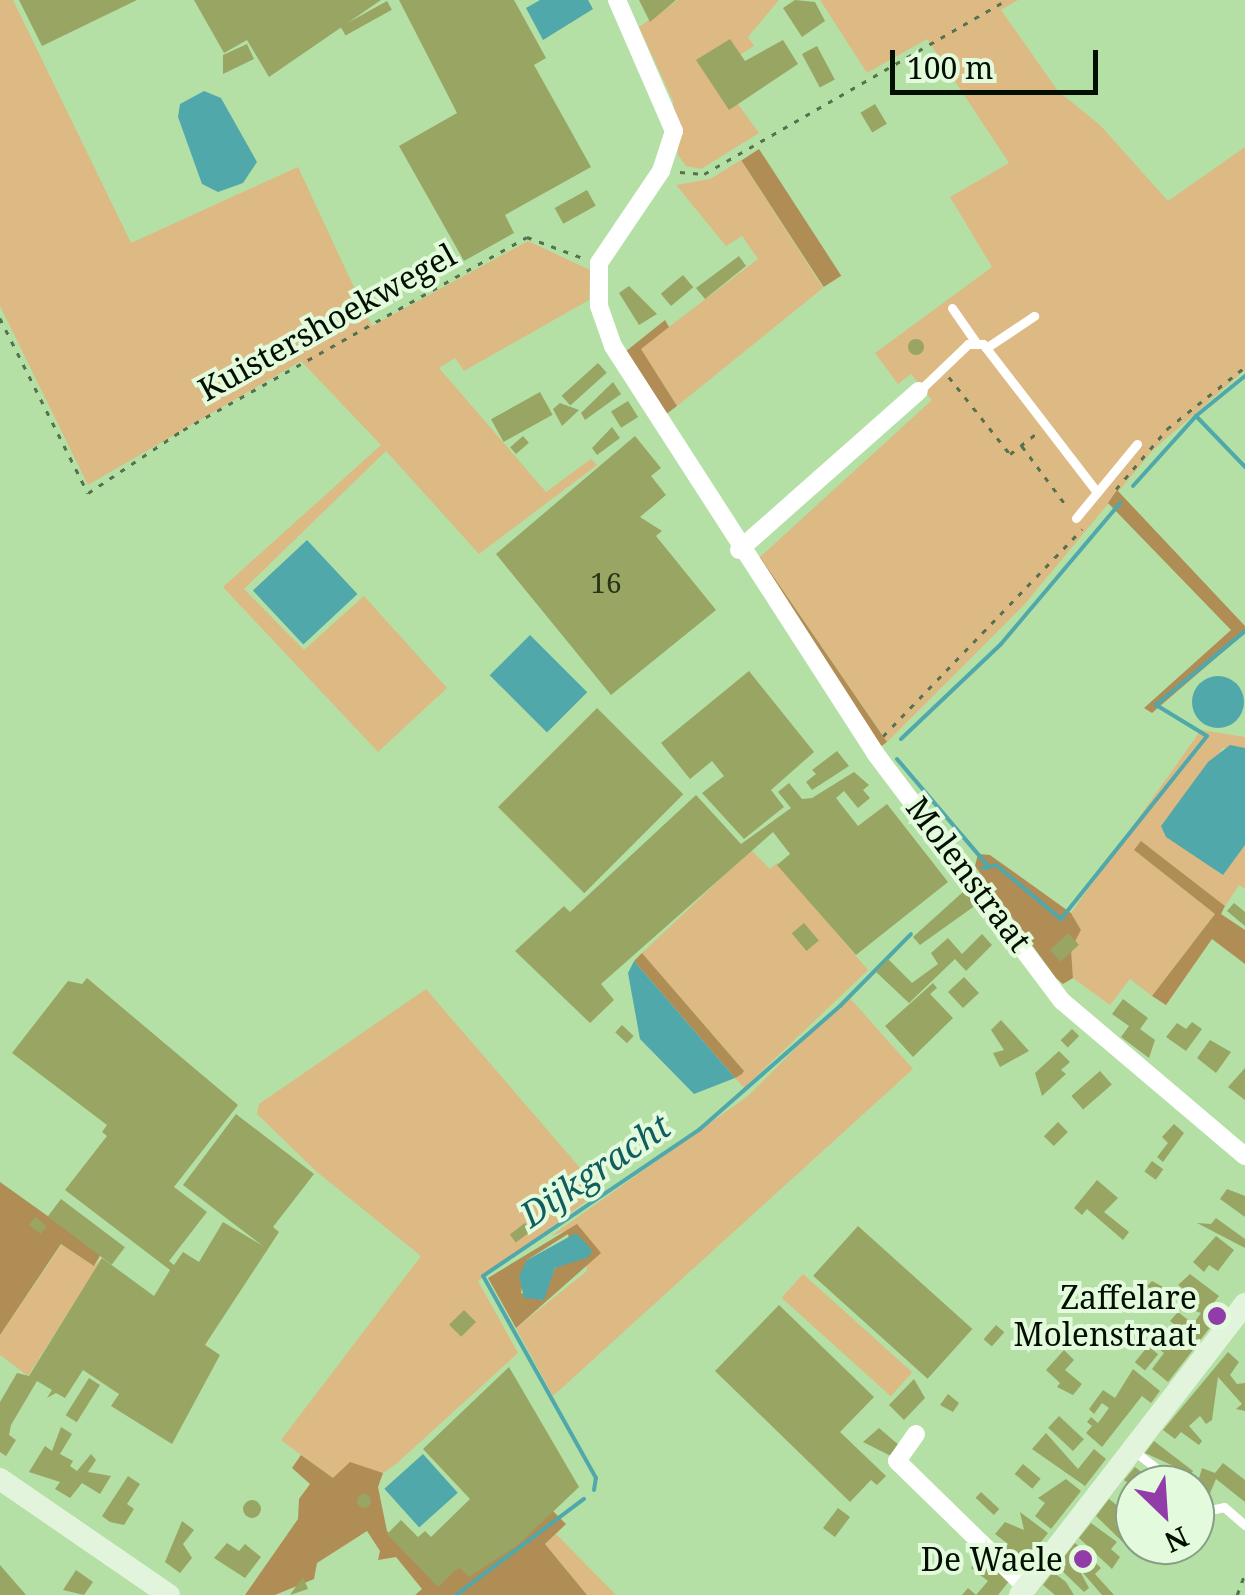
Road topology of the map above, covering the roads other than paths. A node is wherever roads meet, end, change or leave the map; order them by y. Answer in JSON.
{"nodes":[{"id":1,"x":617,"y":0,"type":"edge"},
{"id":2,"x":952,"y":308,"type":"dead end"},
{"id":3,"x":1034,"y":316,"type":"dead end"},
{"id":4,"x":982,"y":346,"type":"junction"},
{"id":5,"x":918,"y":391,"type":"joint"},
{"id":6,"x":1137,"y":444,"type":"dead end"},
{"id":7,"x":1098,"y":492,"type":"junction"},
{"id":8,"x":1076,"y":518,"type":"road end"},
{"id":9,"x":740,"y":550,"type":"junction"},
{"id":10,"x":1245,"y":1156,"type":"edge"},
{"id":11,"x":1245,"y":1304,"type":"edge"},
{"id":12,"x":916,"y":1434,"type":"dead end"},
{"id":13,"x":1132,"y":1449,"type":"junction"},
{"id":14,"x":1152,"y":1465,"type":"edge"},
{"id":15,"x":0,"y":1478,"type":"edge"},
{"id":16,"x":1215,"y":1509,"type":"edge"},
{"id":17,"x":1245,"y":1524,"type":"edge"},
{"id":18,"x":1023,"y":1591,"type":"edge"},
{"id":19,"x":169,"y":1595,"type":"edge"}],
"edges":[{"from":1,"to":9,"type":"street","name":"Molenstraat"},
{"from":2,"to":4,"type":"lane"},
{"from":3,"to":4,"type":"lane"},
{"from":4,"to":5,"type":"lane"},
{"from":4,"to":7,"type":"lane"},
{"from":5,"to":9,"type":"street"},
{"from":6,"to":7,"type":"lane"},
{"from":7,"to":8,"type":"lane"},
{"from":9,"to":10,"type":"street","name":"Molenstraat"},
{"from":11,"to":13,"type":"street"},
{"from":12,"to":18,"type":"street"},
{"from":13,"to":14,"type":"lane"},
{"from":13,"to":18,"type":"street"},
{"from":15,"to":19,"type":"street"},
{"from":16,"to":17,"type":"lane"}]}
